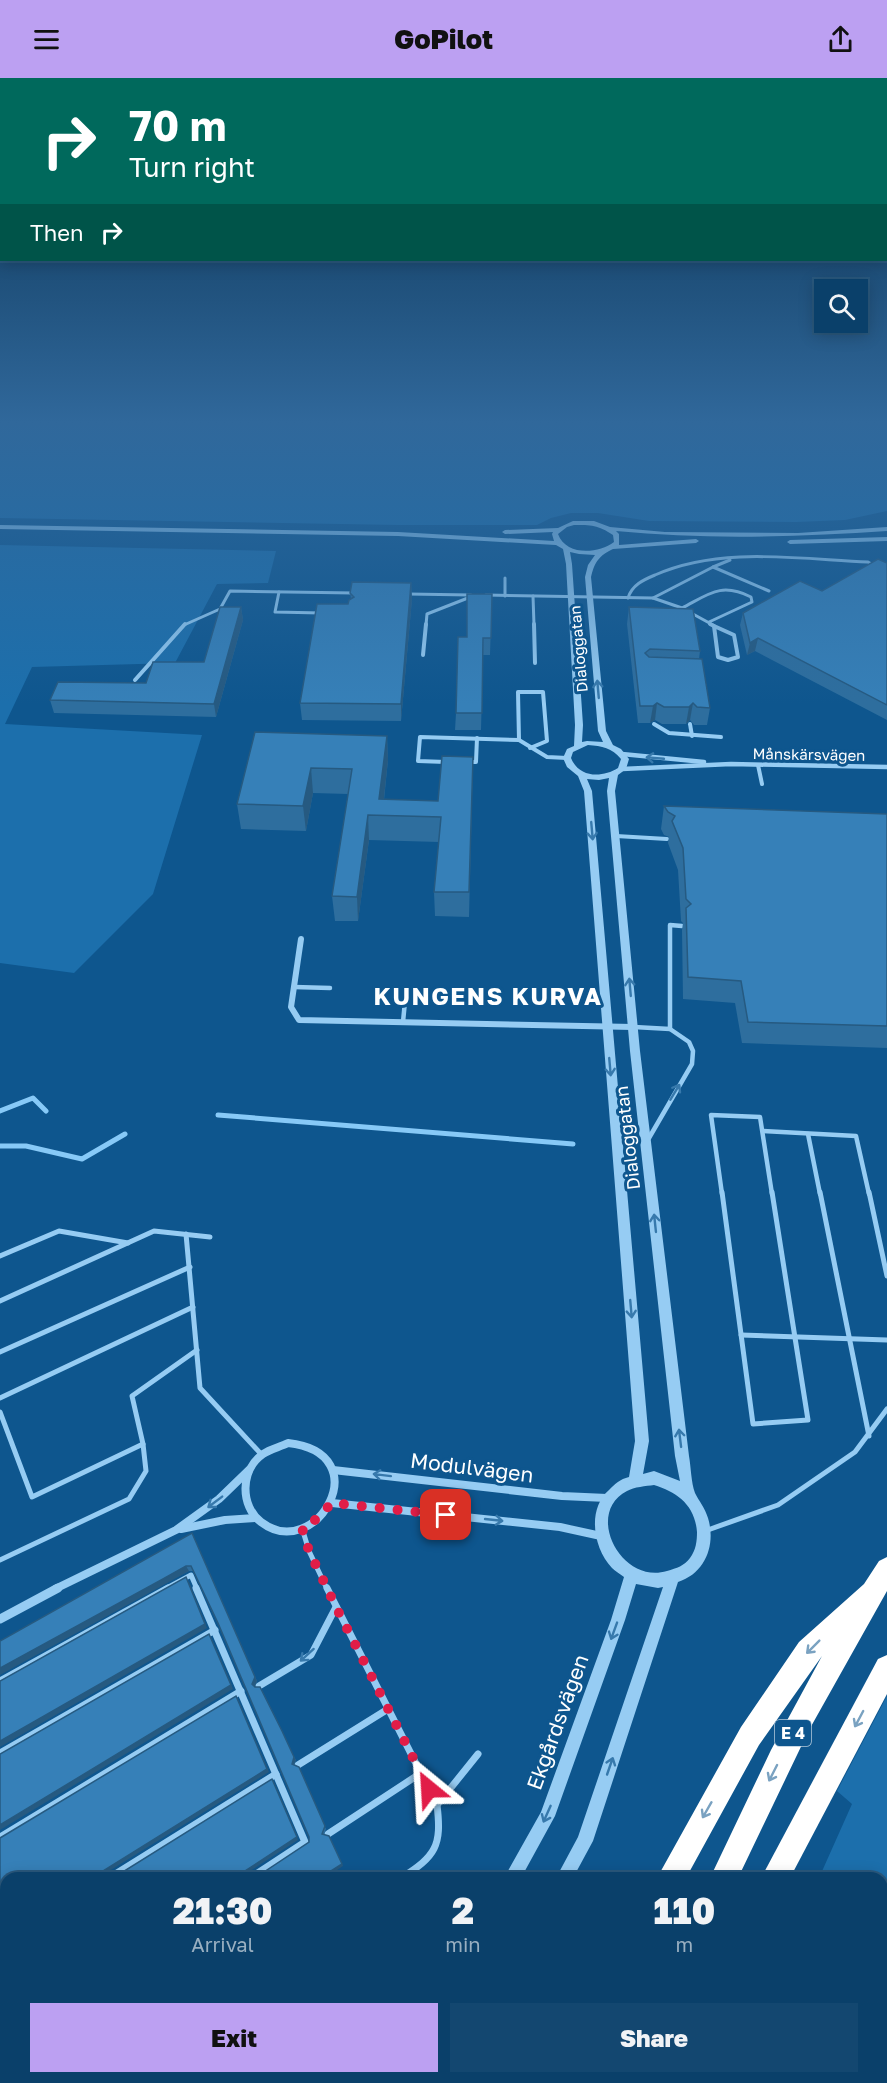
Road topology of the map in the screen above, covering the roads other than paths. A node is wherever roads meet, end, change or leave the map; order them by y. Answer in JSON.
{"nodes":[{"id":1,"x":0,"y":527,"type":"edge"},
{"id":2,"x":887,"y":529,"type":"edge"},
{"id":3,"x":558,"y":530,"type":"junction"},
{"id":4,"x":611,"y":530,"type":"junction"},
{"id":5,"x":398,"y":534,"type":"junction"},
{"id":6,"x":887,"y":539,"type":"edge"},
{"id":7,"x":558,"y":543,"type":"junction"},
{"id":8,"x":613,"y":547,"type":"junction"},
{"id":9,"x":566,"y":549,"type":"junction"},
{"id":10,"x":601,"y":552,"type":"junction"},
{"id":11,"x":736,"y":558,"type":"junction"},
{"id":12,"x":877,"y":565,"type":"edge"},
{"id":13,"x":712,"y":567,"type":"junction"},
{"id":14,"x":505,"y":578,"type":"dead end"},
{"id":15,"x":769,"y":591,"type":"dead end"},
{"id":16,"x":279,"y":592,"type":"junction"},
{"id":17,"x":360,"y":593,"type":"edge"},
{"id":18,"x":406,"y":594,"type":"edge"},
{"id":19,"x":485,"y":596,"type":"edge"},
{"id":20,"x":505,"y":596,"type":"junction"},
{"id":21,"x":533,"y":596,"type":"junction"},
{"id":22,"x":571,"y":597,"type":"junction"},
{"id":23,"x":589,"y":597,"type":"junction"},
{"id":24,"x":628,"y":598,"type":"junction"},
{"id":25,"x":652,"y":598,"type":"junction"},
{"id":26,"x":682,"y":608,"type":"junction"},
{"id":27,"x":329,"y":613,"type":"edge"},
{"id":28,"x":709,"y":622,"type":"junction"},
{"id":29,"x":714,"y":626,"type":"junction"},
{"id":30,"x":423,"y":655,"type":"dead end"},
{"id":31,"x":535,"y":663,"type":"dead end"},
{"id":32,"x":135,"y":680,"type":"edge"},
{"id":33,"x":654,"y":724,"type":"edge"},
{"id":34,"x":690,"y":724,"type":"edge"},
{"id":35,"x":692,"y":736,"type":"junction"},
{"id":36,"x":721,"y":736,"type":"dead end"},
{"id":37,"x":477,"y":738,"type":"junction"},
{"id":38,"x":519,"y":740,"type":"junction"},
{"id":39,"x":609,"y":745,"type":"junction"},
{"id":40,"x":578,"y":746,"type":"junction"},
{"id":41,"x":530,"y":748,"type":"junction"},
{"id":42,"x":622,"y":754,"type":"junction"},
{"id":43,"x":567,"y":758,"type":"junction"},
{"id":44,"x":453,"y":762,"type":"edge"},
{"id":45,"x":464,"y":762,"type":"edge"},
{"id":46,"x":731,"y":764,"type":"junction"},
{"id":47,"x":758,"y":765,"type":"junction"},
{"id":48,"x":887,"y":767,"type":"edge"},
{"id":49,"x":618,"y":772,"type":"junction"},
{"id":50,"x":581,"y":774,"type":"junction"},
{"id":51,"x":762,"y":784,"type":"dead end"},
{"id":52,"x":616,"y":836,"type":"junction"},
{"id":53,"x":666,"y":839,"type":"dead end"},
{"id":54,"x":682,"y":926,"type":"dead end"},
{"id":55,"x":301,"y":939,"type":"dead end"},
{"id":56,"x":294,"y":987,"type":"junction"},
{"id":57,"x":330,"y":988,"type":"dead end"},
{"id":58,"x":406,"y":990,"type":"dead end"},
{"id":59,"x":403,"y":1022,"type":"junction"},
{"id":60,"x":608,"y":1027,"type":"junction"},
{"id":61,"x":634,"y":1027,"type":"junction"},
{"id":62,"x":670,"y":1029,"type":"junction"},
{"id":63,"x":763,"y":1131,"type":"junction"},
{"id":64,"x":808,"y":1134,"type":"junction"},
{"id":65,"x":646,"y":1143,"type":"junction"},
{"id":66,"x":186,"y":1234,"type":"junction"},
{"id":67,"x":210,"y":1237,"type":"dead end"},
{"id":68,"x":128,"y":1243,"type":"junction"},
{"id":69,"x":0,"y":1256,"type":"edge"},
{"id":70,"x":190,"y":1267,"type":"junction"},
{"id":71,"x":887,"y":1276,"type":"edge"},
{"id":72,"x":0,"y":1300,"type":"edge"},
{"id":73,"x":193,"y":1307,"type":"junction"},
{"id":74,"x":741,"y":1335,"type":"junction"},
{"id":75,"x":794,"y":1337,"type":"junction"},
{"id":76,"x":848,"y":1338,"type":"junction"},
{"id":77,"x":887,"y":1340,"type":"edge"},
{"id":78,"x":197,"y":1350,"type":"junction"},
{"id":79,"x":0,"y":1352,"type":"edge"},
{"id":80,"x":0,"y":1398,"type":"edge"},
{"id":81,"x":887,"y":1409,"type":"edge"},
{"id":82,"x":0,"y":1412,"type":"edge"},
{"id":83,"x":869,"y":1436,"type":"junction"},
{"id":84,"x":143,"y":1444,"type":"junction"},
{"id":85,"x":261,"y":1454,"type":"junction"},
{"id":86,"x":249,"y":1470,"type":"junction"},
{"id":87,"x":333,"y":1470,"type":"junction"},
{"id":88,"x":635,"y":1479,"type":"junction"},
{"id":89,"x":688,"y":1496,"type":"junction"},
{"id":90,"x":607,"y":1498,"type":"junction"},
{"id":91,"x":332,"y":1503,"type":"junction"},
{"id":92,"x":255,"y":1518,"type":"junction"},
{"id":93,"x":302,"y":1528,"type":"junction"},
{"id":94,"x":176,"y":1530,"type":"junction"},
{"id":95,"x":705,"y":1531,"type":"junction"},
{"id":96,"x":601,"y":1536,"type":"junction"},
{"id":97,"x":0,"y":1560,"type":"edge"},
{"id":98,"x":887,"y":1569,"type":"edge"},
{"id":99,"x":631,"y":1575,"type":"junction"},
{"id":100,"x":672,"y":1580,"type":"junction"},
{"id":101,"x":872,"y":1593,"type":"junction"},
{"id":102,"x":336,"y":1607,"type":"junction"},
{"id":103,"x":0,"y":1619,"type":"edge"},
{"id":104,"x":215,"y":1630,"type":"junction"},
{"id":105,"x":887,"y":1668,"type":"edge"},
{"id":106,"x":0,"y":1681,"type":"edge"},
{"id":107,"x":259,"y":1686,"type":"edge"},
{"id":108,"x":241,"y":1691,"type":"junction"},
{"id":109,"x":388,"y":1709,"type":"junction"},
{"id":110,"x":0,"y":1753,"type":"edge"},
{"id":111,"x":478,"y":1755,"type":"dead end"},
{"id":112,"x":298,"y":1765,"type":"edge"},
{"id":113,"x":421,"y":1773,"type":"junction"},
{"id":114,"x":276,"y":1774,"type":"junction"},
{"id":115,"x":437,"y":1805,"type":"junction"},
{"id":116,"x":328,"y":1834,"type":"edge"},
{"id":117,"x":0,"y":1837,"type":"edge"},
{"id":118,"x":119,"y":1872,"type":"edge"},
{"id":119,"x":259,"y":1872,"type":"edge"},
{"id":120,"x":411,"y":1872,"type":"edge"},
{"id":121,"x":515,"y":1872,"type":"edge"},
{"id":122,"x":567,"y":1872,"type":"edge"},
{"id":123,"x":673,"y":1872,"type":"edge"},
{"id":124,"x":727,"y":1872,"type":"edge"},
{"id":125,"x":778,"y":1872,"type":"edge"}],
"edges":[{"from":1,"to":5,"type":"street"},
{"from":2,"to":4,"type":"street"},
{"from":3,"to":4,"type":"street"},
{"from":3,"to":5,"type":"street"},
{"from":3,"to":7,"type":"street"},
{"from":4,"to":8,"type":"street"},
{"from":5,"to":7,"type":"street"},
{"from":6,"to":8,"type":"street"},
{"from":7,"to":9,"type":"street"},
{"from":8,"to":10,"type":"street"},
{"from":9,"to":10,"type":"street"},
{"from":9,"to":22,"type":"street","name":"Dialoggatan"},
{"from":10,"to":23,"type":"street","name":"Dialoggatan"},
{"from":11,"to":12,"type":"lane"},
{"from":11,"to":13,"type":"lane"},
{"from":11,"to":24,"type":"lane"},
{"from":13,"to":15,"type":"lane"},
{"from":13,"to":25,"type":"lane"},
{"from":14,"to":20,"type":"lane"},
{"from":16,"to":17,"type":"lane"},
{"from":16,"to":27,"type":"lane"},
{"from":16,"to":32,"type":"lane"},
{"from":18,"to":30,"type":"lane"},
{"from":19,"to":20,"type":"lane"},
{"from":20,"to":21,"type":"lane"},
{"from":21,"to":22,"type":"lane"},
{"from":21,"to":31,"type":"lane"},
{"from":22,"to":23,"type":"lane"},
{"from":22,"to":40,"type":"street","name":"Dialoggatan"},
{"from":23,"to":24,"type":"lane"},
{"from":39,"to":23,"type":"street","name":"Dialoggatan","one_way":true},
{"from":24,"to":25,"type":"lane"},
{"from":25,"to":26,"type":"lane"},
{"from":26,"to":28,"type":"lane"},
{"from":26,"to":28,"type":"lane"},
{"from":28,"to":29,"type":"lane"},
{"from":29,"to":29,"type":"lane"},
{"from":33,"to":35,"type":"lane"},
{"from":34,"to":35,"type":"lane"},
{"from":35,"to":36,"type":"lane"},
{"from":37,"to":38,"type":"lane"},
{"from":37,"to":44,"type":"lane"},
{"from":37,"to":45,"type":"lane"},
{"from":38,"to":41,"type":"lane"},
{"from":38,"to":41,"type":"lane"},
{"from":39,"to":40,"type":"street"},
{"from":39,"to":42,"type":"street"},
{"from":40,"to":43,"type":"street"},
{"from":41,"to":43,"type":"lane"},
{"from":46,"to":42,"type":"street","name":"Månskärsvägen","one_way":true},
{"from":42,"to":49,"type":"street"},
{"from":43,"to":50,"type":"street"},
{"from":46,"to":47,"type":"street","name":"Månskärsvägen"},
{"from":46,"to":49,"type":"street","name":"Månskärsvägen"},
{"from":47,"to":48,"type":"street","name":"Månskärsvägen"},
{"from":47,"to":51,"type":"lane"},
{"from":49,"to":50,"type":"street"},
{"from":49,"to":52,"type":"street","name":"Dialoggatan"},
{"from":50,"to":60,"type":"street","name":"Dialoggatan","one_way":true},
{"from":52,"to":53,"type":"lane"},
{"from":61,"to":52,"type":"street","name":"Dialoggatan","one_way":true},
{"from":54,"to":62,"type":"lane"},
{"from":55,"to":56,"type":"street"},
{"from":56,"to":57,"type":"lane"},
{"from":56,"to":59,"type":"street"},
{"from":58,"to":59,"type":"lane"},
{"from":59,"to":60,"type":"street"},
{"from":60,"to":61,"type":"street"},
{"from":60,"to":88,"type":"street","name":"Dialoggatan","one_way":true},
{"from":61,"to":62,"type":"lane"},
{"from":61,"to":65,"type":"street","name":"Dialoggatan"},
{"from":65,"to":62,"type":"lane","one_way":true},
{"from":63,"to":64,"type":"lane"},
{"from":63,"to":74,"type":"lane"},
{"from":63,"to":75,"type":"lane"},
{"from":64,"to":71,"type":"lane"},
{"from":64,"to":76,"type":"lane"},
{"from":89,"to":65,"type":"street","name":"Dialoggatan","one_way":true},
{"from":66,"to":67,"type":"lane"},
{"from":66,"to":68,"type":"lane"},
{"from":66,"to":70,"type":"lane"},
{"from":68,"to":69,"type":"lane"},
{"from":68,"to":72,"type":"lane"},
{"from":70,"to":73,"type":"lane"},
{"from":70,"to":79,"type":"lane"},
{"from":73,"to":78,"type":"lane"},
{"from":73,"to":80,"type":"lane"},
{"from":74,"to":75,"type":"lane"},
{"from":74,"to":75,"type":"lane"},
{"from":75,"to":76,"type":"lane"},
{"from":76,"to":77,"type":"lane"},
{"from":76,"to":83,"type":"lane"},
{"from":78,"to":84,"type":"lane"},
{"from":78,"to":85,"type":"lane"},
{"from":81,"to":83,"type":"lane"},
{"from":82,"to":84,"type":"lane"},
{"from":83,"to":95,"type":"lane"},
{"from":84,"to":97,"type":"lane"},
{"from":85,"to":86,"type":"street"},
{"from":85,"to":87,"type":"street"},
{"from":86,"to":92,"type":"street"},
{"from":86,"to":94,"type":"street","one_way":true},
{"from":90,"to":87,"type":"street","name":"Modulvägen","one_way":true},
{"from":87,"to":91,"type":"street"},
{"from":88,"to":89,"type":"street"},
{"from":88,"to":90,"type":"street"},
{"from":89,"to":95,"type":"street"},
{"from":90,"to":96,"type":"street"},
{"from":91,"to":93,"type":"street"},
{"from":91,"to":96,"type":"street","one_way":true},
{"from":92,"to":93,"type":"street"},
{"from":92,"to":94,"type":"street"},
{"from":93,"to":102,"type":"lane"},
{"from":94,"to":103,"type":"street"},
{"from":95,"to":100,"type":"street"},
{"from":96,"to":99,"type":"street"},
{"from":98,"to":101,"type":"highway","number":"E 4"},
{"from":99,"to":100,"type":"street"},
{"from":99,"to":121,"type":"street","name":"Ekgårdsvägen","one_way":true},
{"from":122,"to":100,"type":"street","one_way":true},
{"from":101,"to":123,"type":"highway","one_way":true},
{"from":101,"to":124,"type":"highway","number":"E 4","one_way":true},
{"from":102,"to":107,"type":"lane","one_way":true},
{"from":102,"to":109,"type":"lane"},
{"from":104,"to":106,"type":"lane"},
{"from":104,"to":108,"type":"lane"},
{"from":104,"to":110,"type":"lane"},
{"from":105,"to":125,"type":"highway","one_way":true},
{"from":108,"to":114,"type":"lane"},
{"from":108,"to":117,"type":"lane"},
{"from":109,"to":112,"type":"lane"},
{"from":109,"to":113,"type":"lane"},
{"from":111,"to":115,"type":"lane"},
{"from":113,"to":115,"type":"lane"},
{"from":113,"to":116,"type":"lane"},
{"from":114,"to":118,"type":"lane"},
{"from":114,"to":119,"type":"lane"},
{"from":115,"to":120,"type":"lane"}]}
